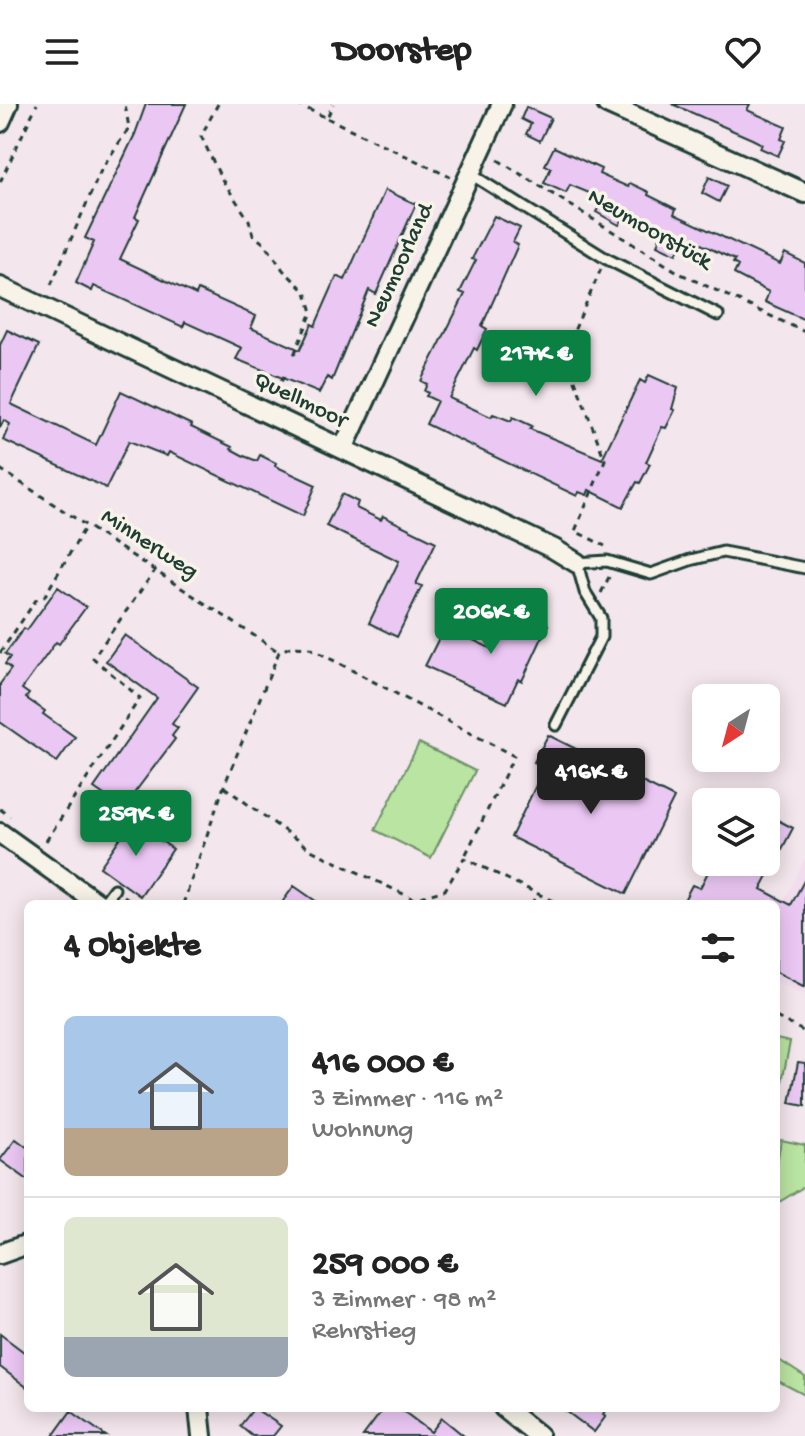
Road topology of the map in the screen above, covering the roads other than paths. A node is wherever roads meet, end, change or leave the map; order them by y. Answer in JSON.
{"nodes":[{"id":1,"x":8,"y":104,"type":"edge"},
{"id":2,"x":502,"y":104,"type":"edge"},
{"id":3,"x":607,"y":104,"type":"edge"},
{"id":4,"x":0,"y":122,"type":"edge"},
{"id":5,"x":469,"y":173,"type":"junction"},
{"id":6,"x":805,"y":193,"type":"edge"},
{"id":7,"x":0,"y":287,"type":"edge"},
{"id":8,"x":718,"y":315,"type":"dead end"},
{"id":9,"x":343,"y":449,"type":"junction"},
{"id":10,"x":577,"y":563,"type":"junction"},
{"id":11,"x":805,"y":568,"type":"edge"},
{"id":12,"x":556,"y":725,"type":"dead end"},
{"id":13,"x":0,"y":833,"type":"edge"},
{"id":14,"x":114,"y":889,"type":"dead end"},
{"id":15,"x":95,"y":900,"type":"edge"},
{"id":16,"x":104,"y":900,"type":"edge"},
{"id":17,"x":24,"y":1245,"type":"edge"},
{"id":18,"x":0,"y":1254,"type":"edge"},
{"id":19,"x":199,"y":1412,"type":"edge"},
{"id":20,"x":509,"y":1412,"type":"edge"},
{"id":21,"x":202,"y":1436,"type":"edge"},
{"id":22,"x":539,"y":1436,"type":"edge"}],
"edges":[{"from":1,"to":4,"type":"street"},
{"from":2,"to":5,"type":"street","name":"Neumoorland"},
{"from":3,"to":6,"type":"street"},
{"from":5,"to":8,"type":"lane"},
{"from":5,"to":9,"type":"street","name":"Neumoorland"},
{"from":7,"to":9,"type":"street","name":"Quellmoor"},
{"from":9,"to":10,"type":"street","name":"Quellmoor"},
{"from":10,"to":11,"type":"lane"},
{"from":10,"to":12,"type":"lane"},
{"from":13,"to":15,"type":"street"},
{"from":14,"to":16,"type":"lane"},
{"from":17,"to":18,"type":"street"},
{"from":19,"to":21,"type":"street"},
{"from":20,"to":22,"type":"street"}]}
